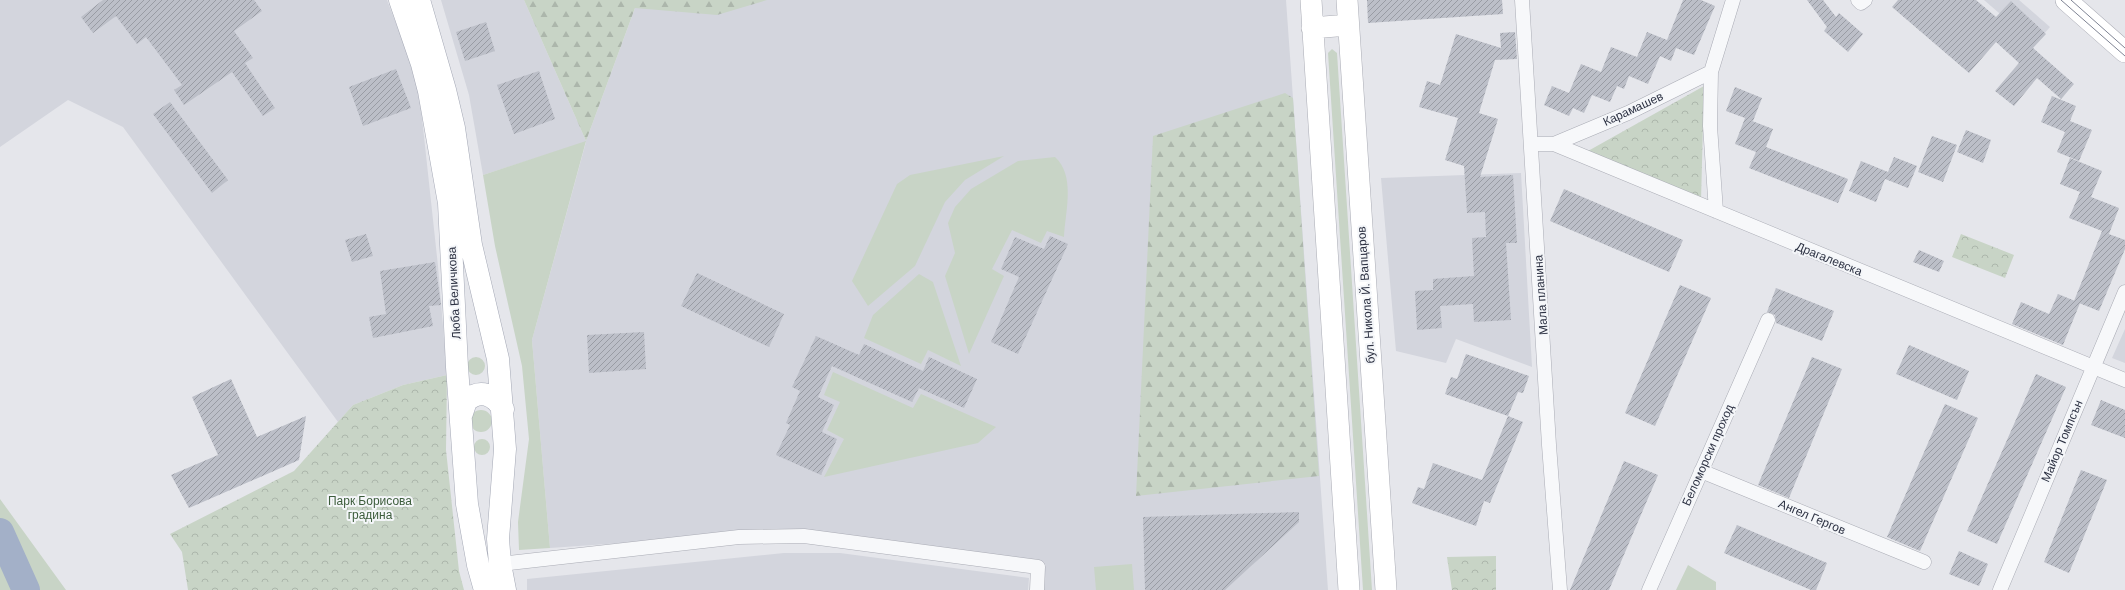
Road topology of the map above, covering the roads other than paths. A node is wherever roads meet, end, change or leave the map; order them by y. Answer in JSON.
{"nodes":[{"id":1,"x":400,"y":0,"type":"edge"},
{"id":2,"x":419,"y":0,"type":"edge"},
{"id":3,"x":1311,"y":0,"type":"edge"},
{"id":4,"x":1347,"y":0,"type":"edge"},
{"id":5,"x":1522,"y":0,"type":"edge"},
{"id":6,"x":1733,"y":0,"type":"edge"},
{"id":7,"x":1858,"y":0,"type":"edge"},
{"id":8,"x":1865,"y":0,"type":"edge"},
{"id":9,"x":2066,"y":0,"type":"edge"},
{"id":10,"x":1348,"y":25,"type":"junction"},
{"id":11,"x":1312,"y":28,"type":"junction"},
{"id":12,"x":2125,"y":52,"type":"edge"},
{"id":13,"x":1711,"y":72,"type":"junction"},
{"id":14,"x":1532,"y":144,"type":"junction"},
{"id":15,"x":1554,"y":144,"type":"junction"},
{"id":16,"x":1716,"y":211,"type":"junction"},
{"id":17,"x":2125,"y":292,"type":"edge"},
{"id":18,"x":1768,"y":320,"type":"dead end"},
{"id":19,"x":2092,"y":368,"type":"junction"},
{"id":20,"x":2125,"y":380,"type":"edge"},
{"id":21,"x":503,"y":409,"type":"junction"},
{"id":22,"x":462,"y":413,"type":"junction"},
{"id":23,"x":1701,"y":471,"type":"junction"},
{"id":24,"x":501,"y":503,"type":"junction"},
{"id":25,"x":467,"y":504,"type":"junction"},
{"id":26,"x":1924,"y":562,"type":"dead end"},
{"id":27,"x":500,"y":564,"type":"junction"},
{"id":28,"x":485,"y":590,"type":"edge"},
{"id":29,"x":505,"y":590,"type":"edge"},
{"id":30,"x":1037,"y":590,"type":"edge"},
{"id":31,"x":1349,"y":590,"type":"edge"},
{"id":32,"x":1386,"y":590,"type":"edge"},
{"id":33,"x":1560,"y":590,"type":"edge"},
{"id":34,"x":1648,"y":590,"type":"edge"},
{"id":35,"x":2000,"y":590,"type":"edge"}],
"edges":[{"from":1,"to":22,"type":"main road","name":"Люба Величкова"},
{"from":2,"to":21,"type":"main road","name":"Люба Величкова"},
{"from":3,"to":11,"type":"main road"},
{"from":4,"to":10,"type":"main road","name":"бул. Никола Й. Вапцаров"},
{"from":5,"to":14,"type":"street","name":"Мала планина"},
{"from":6,"to":13,"type":"street"},
{"from":7,"to":8,"type":"street"},
{"from":9,"to":12,"type":"main road"},
{"from":10,"to":11,"type":"main road"},
{"from":10,"to":32,"type":"main road","name":"бул. Никола Й. Вапцаров"},
{"from":11,"to":31,"type":"main road"},
{"from":13,"to":15,"type":"street","name":"Карамашев"},
{"from":13,"to":16,"type":"street"},
{"from":14,"to":15,"type":"street","name":"Драгалевска"},
{"from":14,"to":33,"type":"street","name":"Мала планина"},
{"from":15,"to":16,"type":"street","name":"Драгалевска"},
{"from":16,"to":19,"type":"street","name":"Драгалевска"},
{"from":17,"to":19,"type":"street","name":"Майор Томпсън"},
{"from":18,"to":23,"type":"street","name":"Беломорски проход"},
{"from":19,"to":20,"type":"street","name":"Драгалевска"},
{"from":19,"to":35,"type":"street","name":"Майор Томпсън"},
{"from":21,"to":22,"type":"main road"},
{"from":21,"to":24,"type":"main road","name":"Люба Величкова"},
{"from":22,"to":25,"type":"main road","name":"Люба Величкова"},
{"from":23,"to":26,"type":"street","name":"Ангел Гергов"},
{"from":23,"to":34,"type":"street","name":"Беломорски проход"},
{"from":24,"to":25,"type":"main road"},
{"from":24,"to":27,"type":"main road","name":"Люба Величкова"},
{"from":25,"to":28,"type":"main road","name":"Люба Величкова"},
{"from":27,"to":29,"type":"main road","name":"Люба Величкова"},
{"from":27,"to":30,"type":"street"}]}
